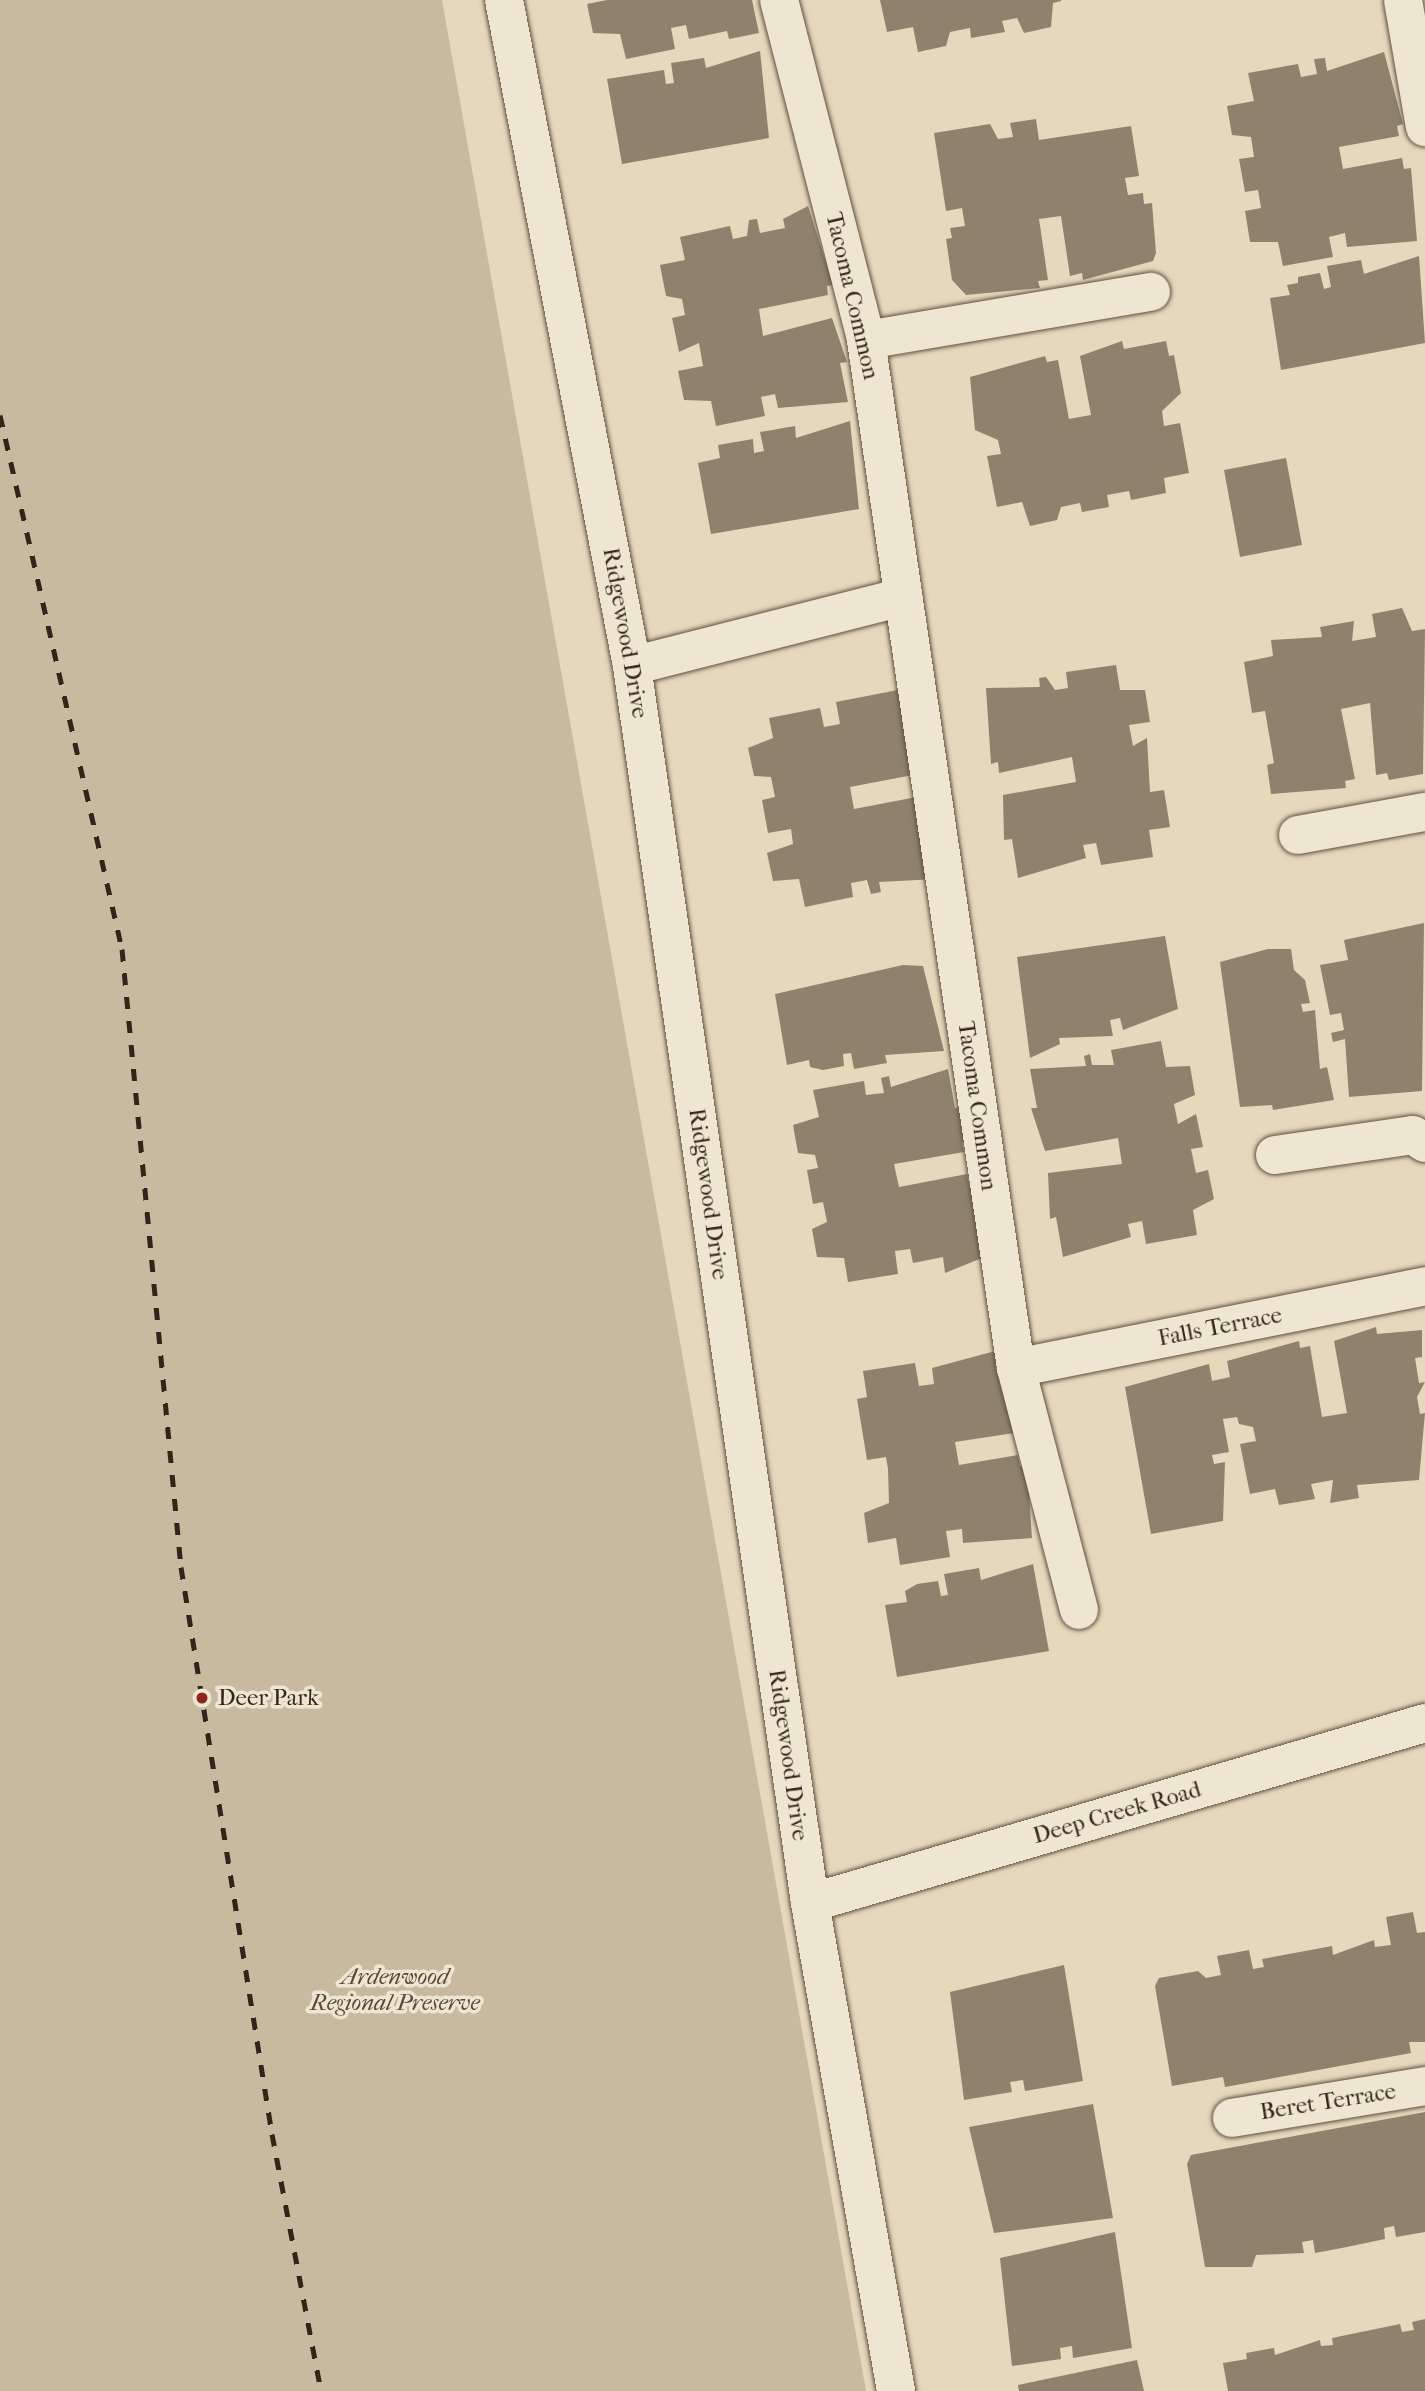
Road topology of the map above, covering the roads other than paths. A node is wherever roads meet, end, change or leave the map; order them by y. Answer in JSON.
{"nodes":[{"id":1,"x":504,"y":0,"type":"edge"},
{"id":2,"x":779,"y":0,"type":"edge"},
{"id":3,"x":1403,"y":0,"type":"edge"},
{"id":4,"x":1425,"y":127,"type":"edge"},
{"id":5,"x":1151,"y":292,"type":"dead end"},
{"id":6,"x":866,"y":340,"type":"junction"},
{"id":7,"x":903,"y":597,"type":"junction"},
{"id":8,"x":632,"y":666,"type":"junction"},
{"id":9,"x":1425,"y":812,"type":"edge"},
{"id":10,"x":1298,"y":835,"type":"dead end"},
{"id":11,"x":1425,"y":1143,"type":"edge"},
{"id":12,"x":1275,"y":1155,"type":"dead end"},
{"id":13,"x":1425,"y":1286,"type":"edge"},
{"id":14,"x":1016,"y":1368,"type":"junction"},
{"id":15,"x":1079,"y":1610,"type":"dead end"},
{"id":16,"x":1425,"y":1723,"type":"edge"},
{"id":17,"x":810,"y":1903,"type":"junction"},
{"id":18,"x":1425,"y":2086,"type":"edge"},
{"id":19,"x":1232,"y":2118,"type":"dead end"},
{"id":20,"x":895,"y":2391,"type":"edge"}],
"edges":[{"from":1,"to":8,"type":"street","name":"Ridgewood Drive"},
{"from":2,"to":6,"type":"street","name":"Tacoma Common"},
{"from":3,"to":4,"type":"street"},
{"from":5,"to":6,"type":"street"},
{"from":6,"to":7,"type":"street","name":"Tacoma Common"},
{"from":7,"to":8,"type":"street"},
{"from":7,"to":14,"type":"street","name":"Tacoma Common"},
{"from":8,"to":17,"type":"street","name":"Ridgewood Drive"},
{"from":9,"to":10,"type":"street"},
{"from":11,"to":12,"type":"street"},
{"from":13,"to":14,"type":"street","name":"Falls Terrace"},
{"from":14,"to":15,"type":"street","name":"Tacoma Common"},
{"from":16,"to":17,"type":"street","name":"Deep Creek Road"},
{"from":17,"to":20,"type":"street","name":"Ridgewood Drive"},
{"from":18,"to":19,"type":"street","name":"Beret Terrace"}]}
